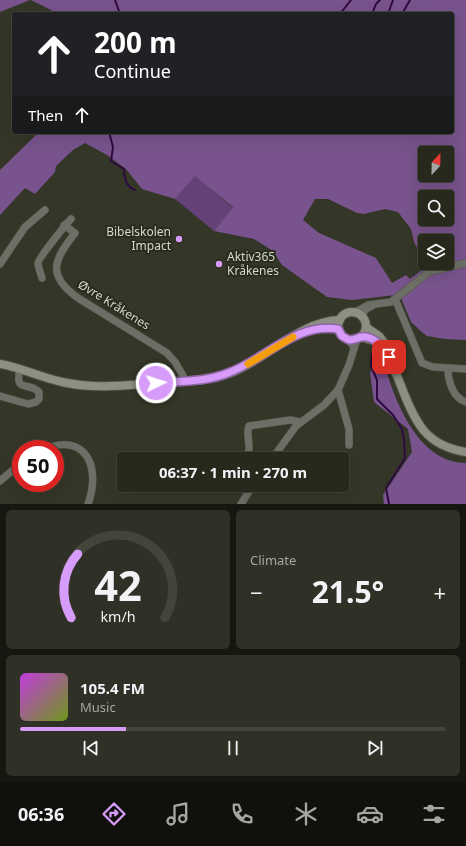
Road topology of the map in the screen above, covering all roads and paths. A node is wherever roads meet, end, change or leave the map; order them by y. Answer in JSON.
{"nodes":[{"id":1,"x":45,"y":210,"type":"dead end"},
{"id":2,"x":71,"y":220,"type":"dead end"},
{"id":3,"x":64,"y":225,"type":"junction"},
{"id":4,"x":466,"y":263,"type":"edge"},
{"id":5,"x":0,"y":264,"type":"edge"},
{"id":6,"x":42,"y":278,"type":"dead end"},
{"id":7,"x":395,"y":299,"type":"junction"},
{"id":8,"x":358,"y":315,"type":"junction"},
{"id":9,"x":340,"y":320,"type":"junction"},
{"id":10,"x":366,"y":327,"type":"junction"},
{"id":11,"x":338,"y":329,"type":"junction"},
{"id":12,"x":304,"y":331,"type":"junction"},
{"id":13,"x":356,"y":339,"type":"junction"},
{"id":14,"x":387,"y":352,"type":"junction"},
{"id":15,"x":0,"y":364,"type":"edge"},
{"id":16,"x":20,"y":369,"type":"junction"},
{"id":17,"x":448,"y":369,"type":"junction"},
{"id":18,"x":466,"y":370,"type":"edge"},
{"id":19,"x":186,"y":380,"type":"junction"},
{"id":20,"x":338,"y":390,"type":"junction"},
{"id":21,"x":0,"y":396,"type":"edge"},
{"id":22,"x":466,"y":402,"type":"edge"},
{"id":23,"x":300,"y":422,"type":"junction"},
{"id":24,"x":64,"y":445,"type":"edge"},
{"id":25,"x":349,"y":445,"type":"dead end"},
{"id":26,"x":248,"y":452,"type":"edge"},
{"id":27,"x":277,"y":452,"type":"edge"},
{"id":28,"x":466,"y":452,"type":"edge"},
{"id":29,"x":12,"y":471,"type":"edge"},
{"id":30,"x":0,"y":481,"type":"edge"},
{"id":31,"x":248,"y":492,"type":"edge"},
{"id":32,"x":88,"y":504,"type":"edge"},
{"id":33,"x":241,"y":504,"type":"edge"}],
"edges":[{"from":1,"to":5,"type":"street"},
{"from":2,"to":3,"type":"street"},
{"from":3,"to":6,"type":"street"},
{"from":3,"to":19,"type":"street","name":"Øvre Kråkenes"},
{"from":4,"to":7,"type":"street"},
{"from":7,"to":8,"type":"street"},
{"from":7,"to":17,"type":"street"},
{"from":8,"to":9,"type":"main road"},
{"from":8,"to":10,"type":"main road"},
{"from":9,"to":11,"type":"main road"},
{"from":9,"to":12,"type":"main road"},
{"from":10,"to":13,"type":"main road"},
{"from":10,"to":14,"type":"main road"},
{"from":11,"to":12,"type":"main road"},
{"from":11,"to":13,"type":"main road"},
{"from":12,"to":19,"type":"main road"},
{"from":13,"to":14,"type":"main road"},
{"from":13,"to":20,"type":"street"},
{"from":14,"to":28,"type":"main road"},
{"from":15,"to":16,"type":"main road"},
{"from":16,"to":19,"type":"main road"},
{"from":16,"to":21,"type":"street"},
{"from":17,"to":18,"type":"street"},
{"from":17,"to":22,"type":"street"},
{"from":20,"to":23,"type":"street"},
{"from":20,"to":25,"type":"street"},
{"from":23,"to":26,"type":"street"},
{"from":23,"to":27,"type":"street"},
{"from":24,"to":32,"type":"street"},
{"from":29,"to":30,"type":"street"},
{"from":31,"to":33,"type":"street"}]}
